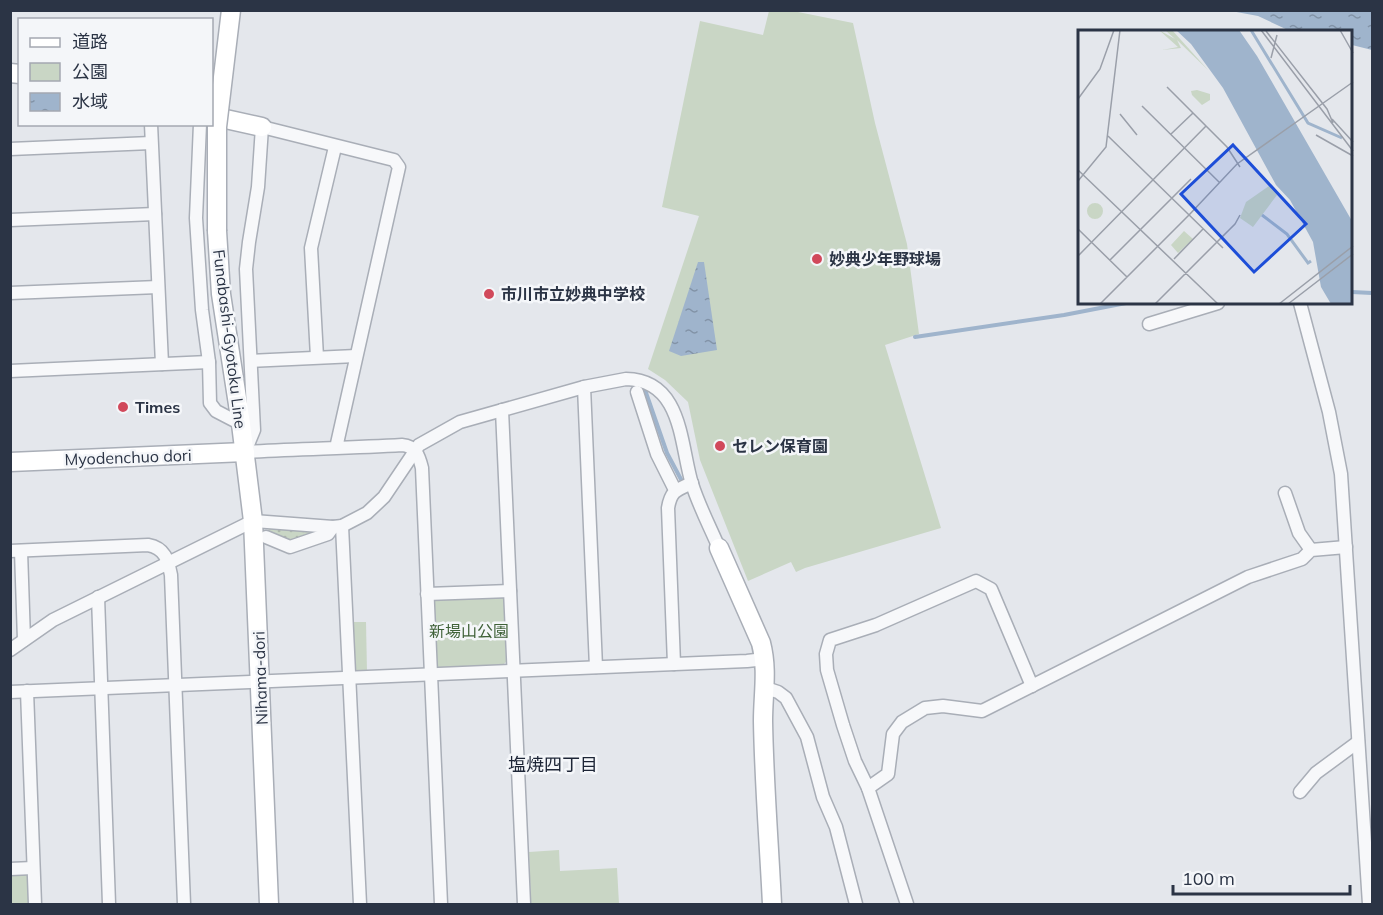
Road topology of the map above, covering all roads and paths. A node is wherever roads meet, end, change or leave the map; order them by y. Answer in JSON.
{"nodes":[{"id":1,"x":231,"y":10,"type":"edge"},
{"id":2,"x":213,"y":116,"type":"edge"},
{"id":3,"x":151,"y":126,"type":"edge"},
{"id":4,"x":200,"y":126,"type":"edge"},
{"id":5,"x":262,"y":127,"type":"junction"},
{"id":6,"x":152,"y":142,"type":"junction"},
{"id":7,"x":335,"y":147,"type":"junction"},
{"id":8,"x":10,"y":148,"type":"edge"},
{"id":9,"x":155,"y":214,"type":"junction"},
{"id":10,"x":10,"y":220,"type":"edge"},
{"id":11,"x":158,"y":287,"type":"junction"},
{"id":12,"x":10,"y":293,"type":"edge"},
{"id":13,"x":1215,"y":304,"type":"edge"},
{"id":14,"x":1300,"y":304,"type":"edge"},
{"id":15,"x":1149,"y":324,"type":"dead end"},
{"id":16,"x":356,"y":356,"type":"junction"},
{"id":17,"x":317,"y":357,"type":"junction"},
{"id":18,"x":251,"y":361,"type":"junction"},
{"id":19,"x":208,"y":362,"type":"junction"},
{"id":20,"x":162,"y":364,"type":"junction"},
{"id":21,"x":10,"y":371,"type":"edge"},
{"id":22,"x":584,"y":387,"type":"junction"},
{"id":23,"x":637,"y":392,"type":"dead end"},
{"id":24,"x":502,"y":410,"type":"junction"},
{"id":25,"x":241,"y":424,"type":"junction"},
{"id":26,"x":336,"y":448,"type":"junction"},
{"id":27,"x":415,"y":450,"type":"junction"},
{"id":28,"x":245,"y":452,"type":"junction"},
{"id":29,"x":10,"y":462,"type":"edge"},
{"id":30,"x":692,"y":483,"type":"junction"},
{"id":31,"x":675,"y":490,"type":"junction"},
{"id":32,"x":1285,"y":493,"type":"dead end"},
{"id":33,"x":253,"y":521,"type":"junction"},
{"id":34,"x":338,"y":527,"type":"junction"},
{"id":35,"x":266,"y":537,"type":"dead end"},
{"id":36,"x":1346,"y":547,"type":"junction"},
{"id":37,"x":719,"y":548,"type":"joint"},
{"id":38,"x":1311,"y":550,"type":"junction"},
{"id":39,"x":16,"y":551,"type":"edge"},
{"id":40,"x":168,"y":561,"type":"junction"},
{"id":41,"x":510,"y":591,"type":"junction"},
{"id":42,"x":428,"y":594,"type":"junction"},
{"id":43,"x":98,"y":597,"type":"junction"},
{"id":44,"x":24,"y":640,"type":"junction"},
{"id":45,"x":10,"y":650,"type":"edge"},
{"id":46,"x":765,"y":659,"type":"junction"},
{"id":47,"x":674,"y":664,"type":"junction"},
{"id":48,"x":596,"y":667,"type":"junction"},
{"id":49,"x":514,"y":671,"type":"junction"},
{"id":50,"x":431,"y":674,"type":"junction"},
{"id":51,"x":350,"y":677,"type":"junction"},
{"id":52,"x":260,"y":681,"type":"junction"},
{"id":53,"x":175,"y":685,"type":"junction"},
{"id":54,"x":1032,"y":686,"type":"junction"},
{"id":55,"x":101,"y":688,"type":"junction"},
{"id":56,"x":766,"y":688,"type":"junction"},
{"id":57,"x":10,"y":692,"type":"edge"},
{"id":58,"x":27,"y":692,"type":"junction"},
{"id":59,"x":1358,"y":742,"type":"junction"},
{"id":60,"x":868,"y":788,"type":"junction"},
{"id":61,"x":1300,"y":792,"type":"dead end"},
{"id":62,"x":33,"y":868,"type":"junction"},
{"id":63,"x":10,"y":869,"type":"edge"},
{"id":64,"x":35,"y":904,"type":"edge"},
{"id":65,"x":110,"y":904,"type":"edge"},
{"id":66,"x":184,"y":904,"type":"edge"},
{"id":67,"x":269,"y":904,"type":"edge"},
{"id":68,"x":360,"y":904,"type":"edge"},
{"id":69,"x":441,"y":904,"type":"edge"},
{"id":70,"x":524,"y":904,"type":"edge"},
{"id":71,"x":772,"y":904,"type":"edge"},
{"id":72,"x":856,"y":904,"type":"edge"},
{"id":73,"x":907,"y":904,"type":"edge"},
{"id":74,"x":1369,"y":904,"type":"edge"}],
"edges":[{"from":1,"to":25,"type":"main road","name":"Funabashi-Gyotoku Line","bridge":true},
{"from":2,"to":5,"type":"main road"},
{"from":3,"to":6,"type":"street"},
{"from":4,"to":19,"type":"street"},
{"from":5,"to":7,"type":"street"},
{"from":5,"to":18,"type":"street"},
{"from":6,"to":8,"type":"street"},
{"from":6,"to":9,"type":"street"},
{"from":7,"to":16,"type":"street"},
{"from":7,"to":17,"type":"street"},
{"from":9,"to":10,"type":"street"},
{"from":9,"to":11,"type":"street"},
{"from":11,"to":12,"type":"street"},
{"from":11,"to":20,"type":"street"},
{"from":13,"to":15,"type":"street"},
{"from":14,"to":36,"type":"street"},
{"from":16,"to":17,"type":"street"},
{"from":16,"to":26,"type":"street"},
{"from":17,"to":18,"type":"street"},
{"from":18,"to":28,"type":"street"},
{"from":19,"to":20,"type":"street"},
{"from":19,"to":25,"type":"street"},
{"from":20,"to":21,"type":"street"},
{"from":22,"to":24,"type":"street"},
{"from":22,"to":30,"type":"street"},
{"from":22,"to":48,"type":"street"},
{"from":23,"to":31,"type":"street"},
{"from":24,"to":27,"type":"street"},
{"from":24,"to":41,"type":"street"},
{"from":25,"to":28,"type":"main road","name":"Funabashi-Gyotoku Line"},
{"from":26,"to":27,"type":"street"},
{"from":26,"to":28,"type":"street"},
{"from":27,"to":34,"type":"street"},
{"from":27,"to":42,"type":"street"},
{"from":28,"to":29,"type":"main road","name":"Myodenchuo dori"},
{"from":28,"to":33,"type":"main road","name":"Nihama-dori"},
{"from":30,"to":31,"type":"street"},
{"from":30,"to":37,"type":"street"},
{"from":31,"to":47,"type":"street"},
{"from":32,"to":38,"type":"street"},
{"from":33,"to":34,"type":"street"},
{"from":33,"to":40,"type":"street"},
{"from":33,"to":52,"type":"main road","name":"Nihama-dori"},
{"from":34,"to":35,"type":"street"},
{"from":34,"to":51,"type":"street"},
{"from":36,"to":38,"type":"street"},
{"from":36,"to":59,"type":"street"},
{"from":37,"to":46,"type":"main road"},
{"from":38,"to":54,"type":"street"},
{"from":39,"to":40,"type":"street"},
{"from":39,"to":44,"type":"street"},
{"from":40,"to":43,"type":"street"},
{"from":40,"to":53,"type":"street"},
{"from":41,"to":42,"type":"street"},
{"from":41,"to":49,"type":"street"},
{"from":42,"to":50,"type":"street"},
{"from":43,"to":44,"type":"street"},
{"from":43,"to":55,"type":"street"},
{"from":44,"to":45,"type":"street"},
{"from":46,"to":47,"type":"street"},
{"from":46,"to":56,"type":"main road"},
{"from":47,"to":48,"type":"street"},
{"from":48,"to":49,"type":"street"},
{"from":49,"to":50,"type":"street"},
{"from":49,"to":70,"type":"street"},
{"from":50,"to":51,"type":"street"},
{"from":50,"to":69,"type":"street"},
{"from":51,"to":52,"type":"street"},
{"from":51,"to":68,"type":"street"},
{"from":52,"to":53,"type":"street"},
{"from":52,"to":67,"type":"main road","name":"Nihama-dori"},
{"from":53,"to":55,"type":"street"},
{"from":53,"to":66,"type":"street"},
{"from":54,"to":60,"type":"street"},
{"from":54,"to":60,"type":"street"},
{"from":55,"to":58,"type":"street"},
{"from":55,"to":65,"type":"street"},
{"from":56,"to":71,"type":"main road"},
{"from":56,"to":72,"type":"street"},
{"from":57,"to":58,"type":"street"},
{"from":58,"to":62,"type":"street"},
{"from":59,"to":61,"type":"street"},
{"from":59,"to":74,"type":"street"},
{"from":60,"to":73,"type":"street"},
{"from":62,"to":63,"type":"street"},
{"from":62,"to":64,"type":"street"}]}
